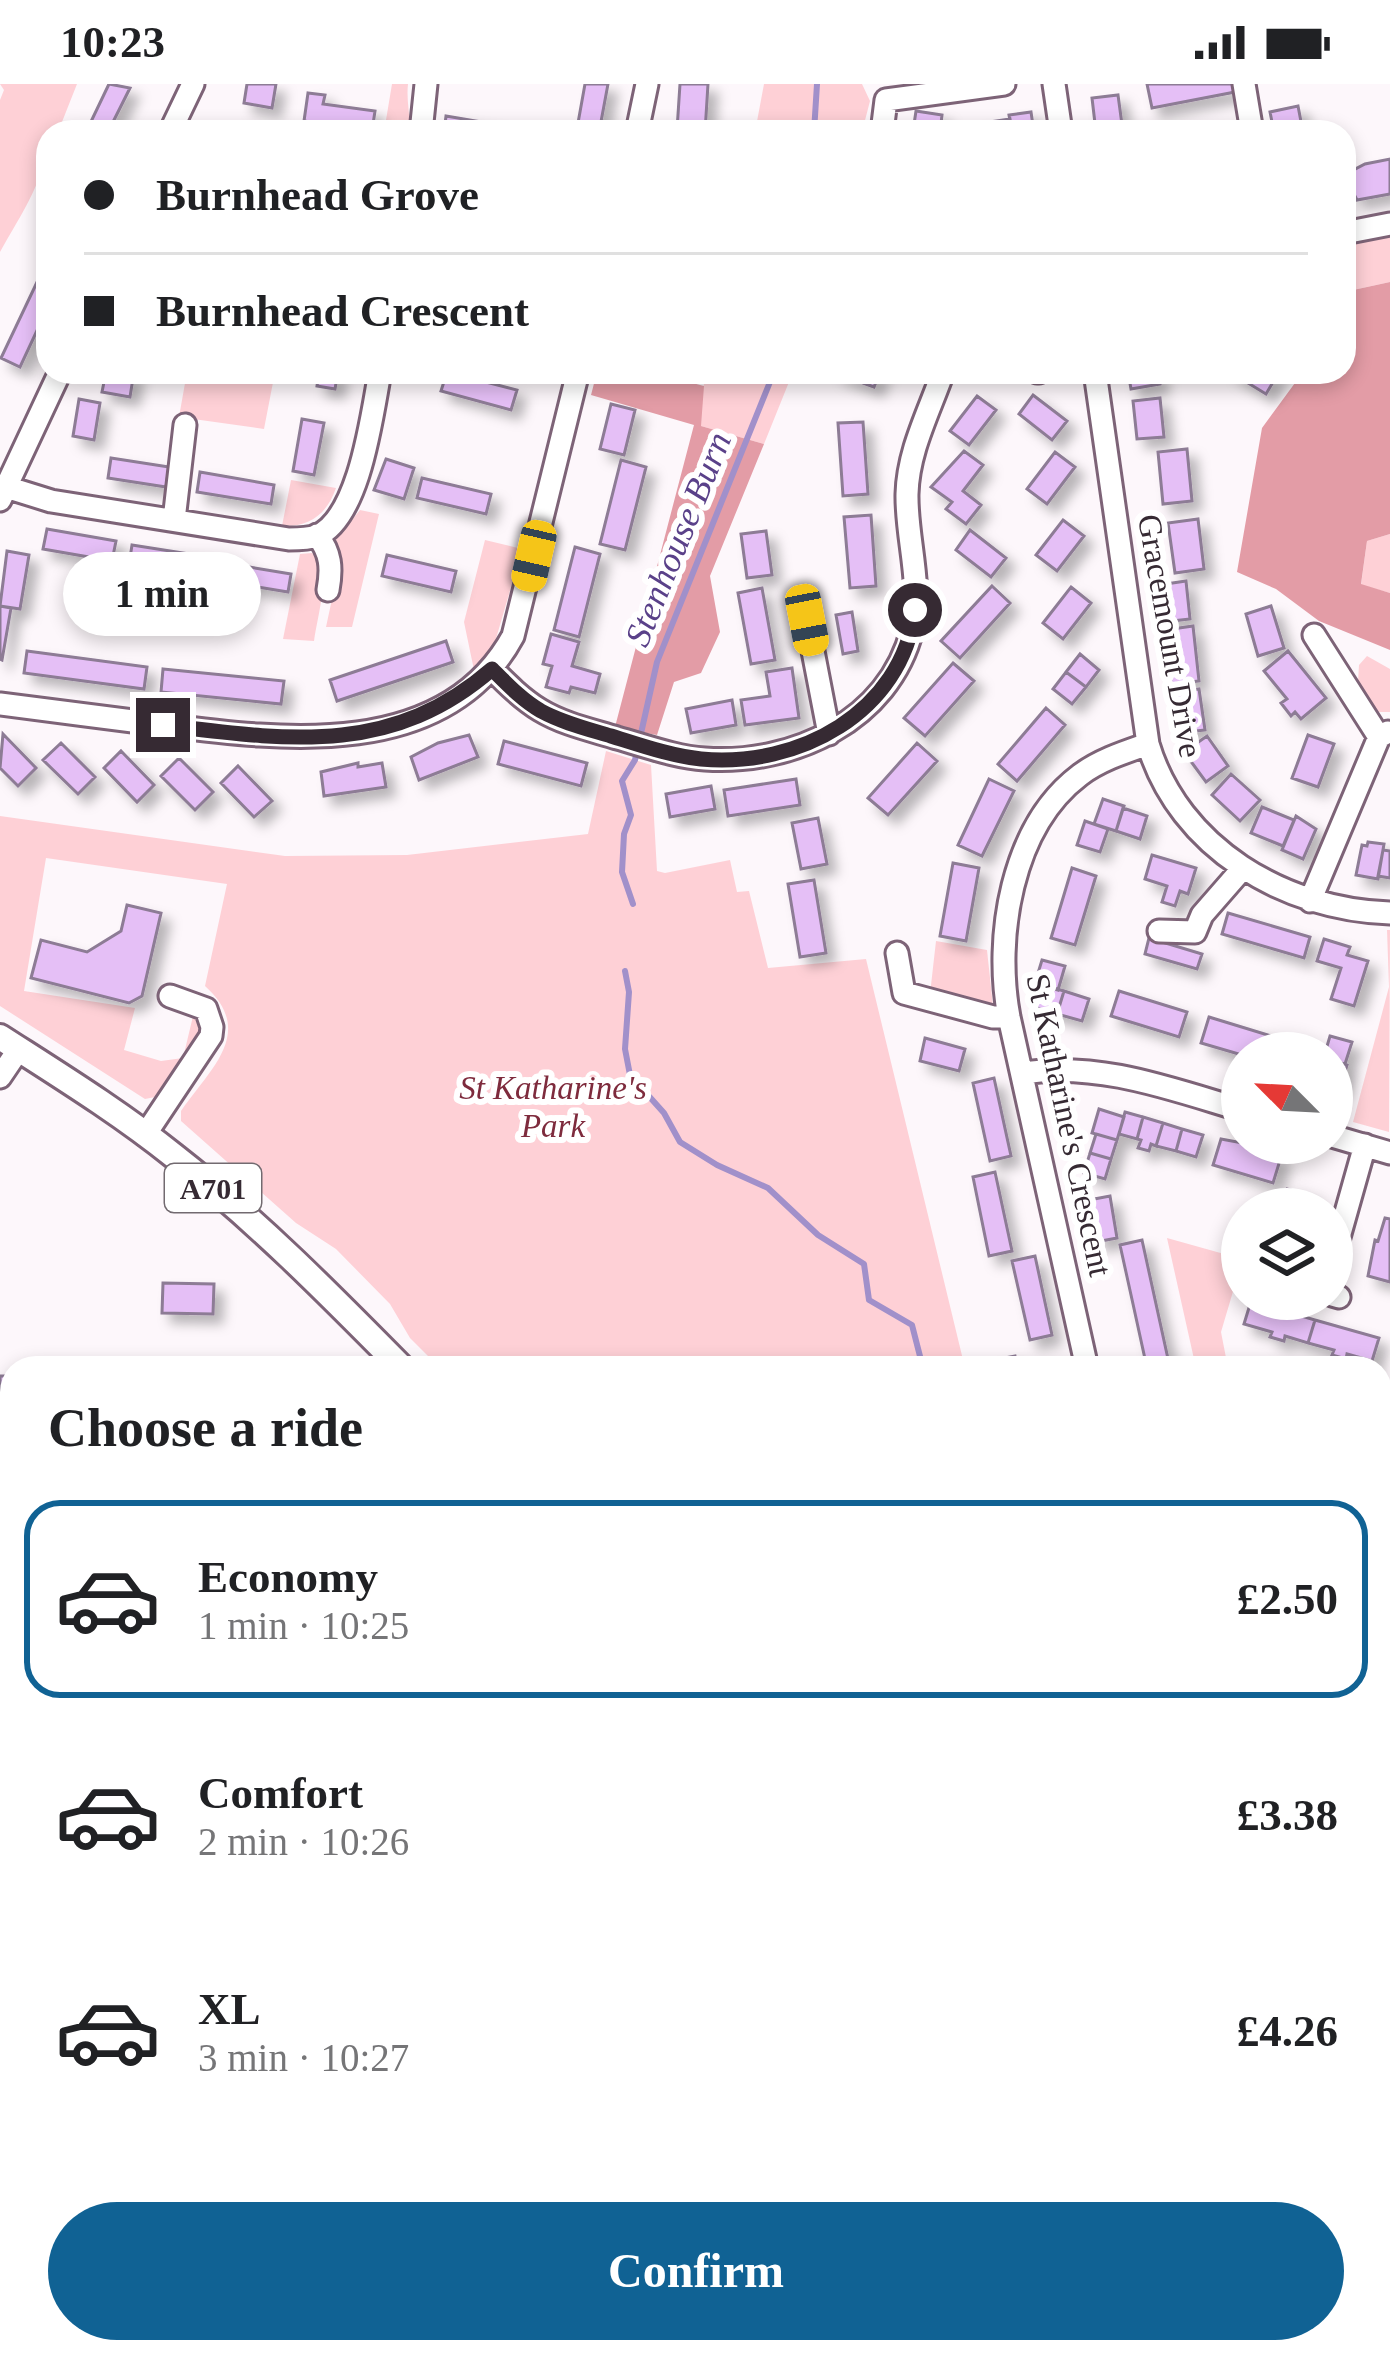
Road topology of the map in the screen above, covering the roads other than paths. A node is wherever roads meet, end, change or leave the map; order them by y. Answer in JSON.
{"nodes":[{"id":1,"x":193,"y":84,"type":"edge"},
{"id":2,"x":426,"y":84,"type":"edge"},
{"id":3,"x":647,"y":84,"type":"edge"},
{"id":4,"x":1004,"y":84,"type":"edge"},
{"id":5,"x":1054,"y":84,"type":"edge"},
{"id":6,"x":1244,"y":84,"type":"edge"},
{"id":7,"x":882,"y":92,"type":"edge"},
{"id":8,"x":179,"y":120,"type":"edge"},
{"id":9,"x":422,"y":120,"type":"edge"},
{"id":10,"x":640,"y":120,"type":"edge"},
{"id":11,"x":1059,"y":120,"type":"edge"},
{"id":12,"x":1250,"y":120,"type":"edge"},
{"id":13,"x":1390,"y":224,"type":"edge"},
{"id":14,"x":1356,"y":231,"type":"edge"},
{"id":15,"x":54,"y":384,"type":"edge"},
{"id":16,"x":377,"y":384,"type":"edge"},
{"id":17,"x":568,"y":384,"type":"edge"},
{"id":18,"x":938,"y":384,"type":"edge"},
{"id":19,"x":1097,"y":384,"type":"edge"},
{"id":20,"x":185,"y":425,"type":"dead end"},
{"id":21,"x":3,"y":494,"type":"edge"},
{"id":22,"x":174,"y":520,"type":"junction"},
{"id":23,"x":317,"y":536,"type":"junction"},
{"id":24,"x":328,"y":590,"type":"dead end"},
{"id":25,"x":807,"y":620,"type":"dead end"},
{"id":26,"x":1315,"y":635,"type":"dead end"},
{"id":27,"x":492,"y":669,"type":"junction"},
{"id":28,"x":0,"y":704,"type":"edge"},
{"id":29,"x":830,"y":734,"type":"junction"},
{"id":30,"x":1384,"y":734,"type":"edge"},
{"id":31,"x":1148,"y":744,"type":"junction"},
{"id":32,"x":1244,"y":868,"type":"junction"},
{"id":33,"x":1310,"y":901,"type":"junction"},
{"id":34,"x":1390,"y":913,"type":"edge"},
{"id":35,"x":1159,"y":931,"type":"dead end"},
{"id":36,"x":897,"y":953,"type":"dead end"},
{"id":37,"x":170,"y":996,"type":"dead end"},
{"id":38,"x":1009,"y":1017,"type":"junction"},
{"id":39,"x":10,"y":1043,"type":"edge"},
{"id":40,"x":1022,"y":1073,"type":"junction"},
{"id":41,"x":0,"y":1077,"type":"edge"},
{"id":42,"x":1221,"y":1103,"type":"edge"},
{"id":43,"x":145,"y":1135,"type":"junction"},
{"id":44,"x":1353,"y":1142,"type":"edge"},
{"id":45,"x":1365,"y":1145,"type":"junction"},
{"id":46,"x":1390,"y":1153,"type":"edge"},
{"id":47,"x":1353,"y":1188,"type":"edge"},
{"id":48,"x":390,"y":1356,"type":"edge"},
{"id":49,"x":1084,"y":1356,"type":"edge"}],
"edges":[{"from":1,"to":8,"type":"street"},
{"from":2,"to":9,"type":"street"},
{"from":3,"to":10,"type":"street"},
{"from":4,"to":7,"type":"street"},
{"from":5,"to":11,"type":"street"},
{"from":6,"to":12,"type":"street"},
{"from":13,"to":14,"type":"street"},
{"from":15,"to":21,"type":"street"},
{"from":16,"to":23,"type":"street"},
{"from":17,"to":27,"type":"street"},
{"from":18,"to":29,"type":"street"},
{"from":19,"to":31,"type":"street","name":"Gracemount Drive"},
{"from":20,"to":22,"type":"street"},
{"from":21,"to":22,"type":"street"},
{"from":22,"to":23,"type":"street"},
{"from":23,"to":24,"type":"street"},
{"from":25,"to":29,"type":"street"},
{"from":26,"to":30,"type":"street"},
{"from":27,"to":28,"type":"street"},
{"from":27,"to":29,"type":"street"},
{"from":30,"to":33,"type":"street"},
{"from":31,"to":32,"type":"street","name":"Gracemount Drive"},
{"from":31,"to":38,"type":"street","name":"St Katharine's Crescent"},
{"from":32,"to":33,"type":"street","name":"Gracemount Drive"},
{"from":32,"to":35,"type":"street"},
{"from":33,"to":34,"type":"street","name":"Gracemount Drive"},
{"from":36,"to":38,"type":"street"},
{"from":37,"to":43,"type":"street"},
{"from":38,"to":40,"type":"street","name":"St Katharine's Crescent"},
{"from":39,"to":41,"type":"street"},
{"from":39,"to":43,"type":"main road","number":"A701"},
{"from":40,"to":42,"type":"street"},
{"from":40,"to":49,"type":"street","name":"St Katharine's Crescent"},
{"from":43,"to":48,"type":"main road","number":"A701"},
{"from":44,"to":45,"type":"street"},
{"from":45,"to":46,"type":"street"},
{"from":45,"to":47,"type":"street"}]}
